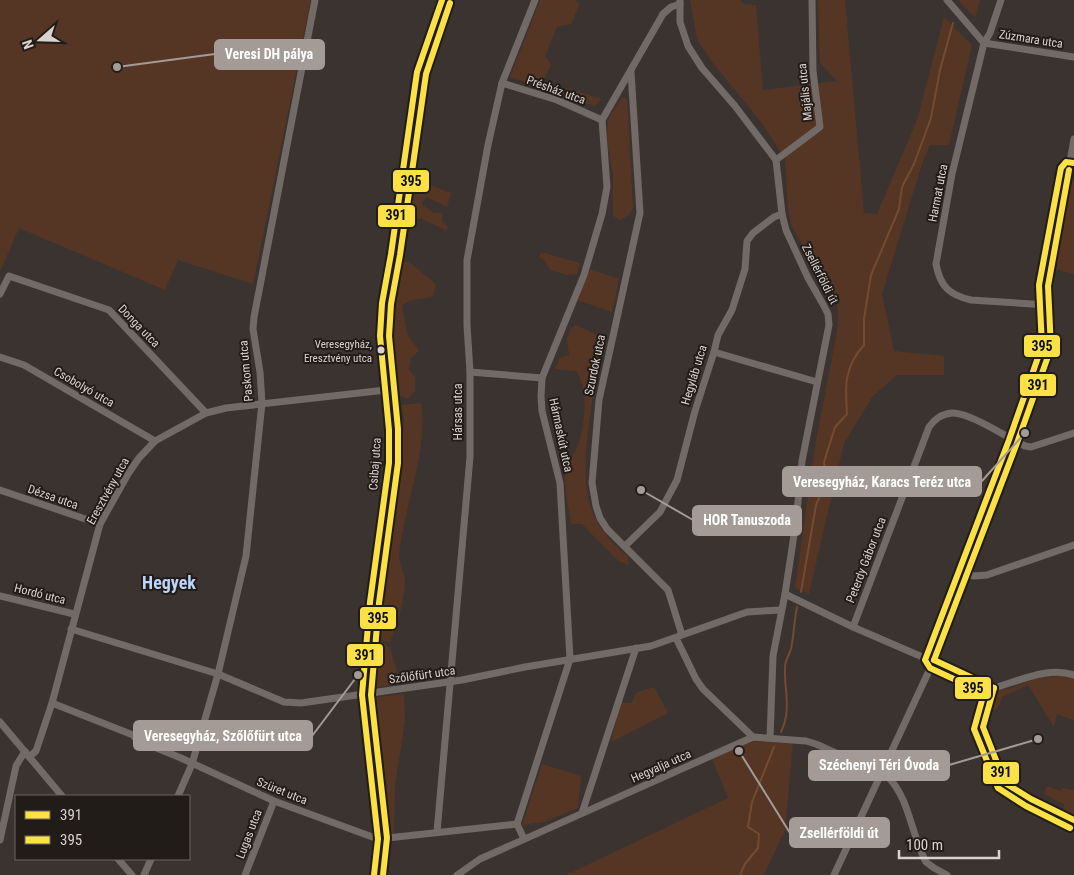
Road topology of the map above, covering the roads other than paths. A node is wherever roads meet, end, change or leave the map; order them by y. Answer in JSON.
{"nodes":[{"id":1,"x":315,"y":0,"type":"edge"},
{"id":2,"x":442,"y":0,"type":"edge"},
{"id":3,"x":535,"y":0,"type":"edge"},
{"id":4,"x":812,"y":0,"type":"edge"},
{"id":5,"x":947,"y":0,"type":"edge"},
{"id":6,"x":1001,"y":0,"type":"edge"},
{"id":7,"x":680,"y":2,"type":"edge"},
{"id":8,"x":984,"y":43,"type":"junction"},
{"id":9,"x":1074,"y":57,"type":"edge"},
{"id":10,"x":631,"y":72,"type":"junction"},
{"id":11,"x":502,"y":83,"type":"junction"},
{"id":12,"x":602,"y":120,"type":"junction"},
{"id":13,"x":1074,"y":139,"type":"edge"},
{"id":14,"x":776,"y":160,"type":"junction"},
{"id":15,"x":1071,"y":171,"type":"edge"},
{"id":16,"x":782,"y":214,"type":"junction"},
{"id":17,"x":0,"y":294,"type":"edge"},
{"id":18,"x":1049,"y":305,"type":"junction"},
{"id":19,"x":714,"y":352,"type":"junction"},
{"id":20,"x":0,"y":357,"type":"edge"},
{"id":21,"x":470,"y":372,"type":"junction"},
{"id":22,"x":542,"y":378,"type":"junction"},
{"id":23,"x":817,"y":382,"type":"junction"},
{"id":24,"x":386,"y":390,"type":"junction"},
{"id":25,"x":262,"y":403,"type":"junction"},
{"id":26,"x":206,"y":413,"type":"junction"},
{"id":27,"x":1074,"y":433,"type":"edge"},
{"id":28,"x":155,"y":441,"type":"junction"},
{"id":29,"x":1018,"y":443,"type":"junction"},
{"id":30,"x":0,"y":490,"type":"edge"},
{"id":31,"x":100,"y":524,"type":"junction"},
{"id":32,"x":1074,"y":545,"type":"edge"},
{"id":33,"x":625,"y":546,"type":"junction"},
{"id":34,"x":966,"y":574,"type":"junction"},
{"id":35,"x":785,"y":594,"type":"junction"},
{"id":36,"x":0,"y":596,"type":"edge"},
{"id":37,"x":781,"y":610,"type":"junction"},
{"id":38,"x":74,"y":614,"type":"junction"},
{"id":39,"x":853,"y":627,"type":"junction"},
{"id":40,"x":71,"y":629,"type":"junction"},
{"id":41,"x":679,"y":636,"type":"junction"},
{"id":42,"x":636,"y":648,"type":"junction"},
{"id":43,"x":570,"y":659,"type":"junction"},
{"id":44,"x":934,"y":660,"type":"junction"},
{"id":45,"x":218,"y":674,"type":"junction"},
{"id":46,"x":1074,"y":675,"type":"edge"},
{"id":47,"x":450,"y":682,"type":"junction"},
{"id":48,"x":994,"y":688,"type":"junction"},
{"id":49,"x":362,"y":695,"type":"junction"},
{"id":50,"x":52,"y":703,"type":"junction"},
{"id":51,"x":0,"y":722,"type":"edge"},
{"id":52,"x":753,"y":737,"type":"junction"},
{"id":53,"x":770,"y":738,"type":"junction"},
{"id":54,"x":27,"y":754,"type":"junction"},
{"id":55,"x":192,"y":764,"type":"junction"},
{"id":56,"x":882,"y":773,"type":"junction"},
{"id":57,"x":61,"y":795,"type":"edge"},
{"id":58,"x":178,"y":795,"type":"edge"},
{"id":59,"x":274,"y":801,"type":"junction"},
{"id":60,"x":582,"y":813,"type":"junction"},
{"id":61,"x":1074,"y":820,"type":"edge"},
{"id":62,"x":518,"y":824,"type":"junction"},
{"id":63,"x":437,"y":832,"type":"junction"},
{"id":64,"x":378,"y":839,"type":"junction"},
{"id":65,"x":524,"y":839,"type":"junction"},
{"id":66,"x":0,"y":840,"type":"edge"},
{"id":67,"x":119,"y":860,"type":"edge"},
{"id":68,"x":151,"y":860,"type":"edge"},
{"id":69,"x":132,"y":875,"type":"edge"},
{"id":70,"x":144,"y":875,"type":"edge"},
{"id":71,"x":245,"y":875,"type":"edge"},
{"id":72,"x":374,"y":875,"type":"edge"},
{"id":73,"x":457,"y":875,"type":"edge"},
{"id":74,"x":834,"y":875,"type":"edge"},
{"id":75,"x":947,"y":875,"type":"edge"}],
"edges":[{"from":1,"to":25,"type":"street","name":"Paskom utca"},
{"from":2,"to":24,"type":"street","name":"Csibaj utca"},
{"from":3,"to":11,"type":"street","name":"Hársas utca"},
{"from":4,"to":14,"type":"street","name":"Majális utca"},
{"from":5,"to":8,"type":"street"},
{"from":6,"to":8,"type":"street","name":"Harmat utca"},
{"from":7,"to":10,"type":"street"},
{"from":7,"to":14,"type":"street"},
{"from":8,"to":9,"type":"street","name":"Zúzmara utca"},
{"from":8,"to":18,"type":"street","name":"Harmat utca"},
{"from":10,"to":12,"type":"street"},
{"from":10,"to":33,"type":"street","name":"Szurdok utca"},
{"from":11,"to":12,"type":"street","name":"Présház utca"},
{"from":11,"to":21,"type":"street","name":"Hársas utca"},
{"from":12,"to":22,"type":"street","name":"Hármaskút utca"},
{"from":13,"to":15,"type":"street"},
{"from":14,"to":16,"type":"street","name":"Zsellérföldi út"},
{"from":15,"to":18,"type":"street"},
{"from":16,"to":19,"type":"street","name":"Hegyláb utca"},
{"from":16,"to":23,"type":"street","name":"Zsellérföldi út"},
{"from":17,"to":26,"type":"street","name":"Donga utca"},
{"from":18,"to":29,"type":"street"},
{"from":19,"to":23,"type":"street"},
{"from":19,"to":33,"type":"street","name":"Hegyláb utca"},
{"from":20,"to":28,"type":"street","name":"Csobolyó utca"},
{"from":21,"to":22,"type":"street"},
{"from":21,"to":47,"type":"street","name":"Hársas utca"},
{"from":22,"to":43,"type":"street","name":"Hármaskút utca"},
{"from":23,"to":35,"type":"street","name":"Zsellérföldi út"},
{"from":24,"to":25,"type":"street","name":"Eresztvény utca"},
{"from":24,"to":49,"type":"street","name":"Csibaj utca"},
{"from":25,"to":26,"type":"street","name":"Eresztvény utca"},
{"from":25,"to":45,"type":"street","name":"Paskom utca"},
{"from":26,"to":28,"type":"street","name":"Eresztvény utca"},
{"from":27,"to":29,"type":"street"},
{"from":28,"to":31,"type":"street","name":"Eresztvény utca"},
{"from":29,"to":34,"type":"street"},
{"from":29,"to":39,"type":"street","name":"Peterdy Gábor utca"},
{"from":30,"to":31,"type":"street","name":"Dézsa utca"},
{"from":31,"to":38,"type":"street","name":"Eresztvény utca"},
{"from":32,"to":34,"type":"street"},
{"from":33,"to":41,"type":"street","name":"Szurdok utca"},
{"from":34,"to":44,"type":"street"},
{"from":35,"to":37,"type":"street","name":"Zsellérföldi út"},
{"from":35,"to":39,"type":"street"},
{"from":36,"to":38,"type":"street","name":"Hordó utca"},
{"from":37,"to":41,"type":"street","name":"Szőlőfürt utca"},
{"from":37,"to":53,"type":"street","name":"Zsellérföldi út"},
{"from":38,"to":40,"type":"street","name":"Eresztvény utca"},
{"from":39,"to":44,"type":"street"},
{"from":40,"to":45,"type":"street","name":"Szőlőfürt utca"},
{"from":40,"to":50,"type":"street","name":"Eresztvény utca"},
{"from":41,"to":42,"type":"street","name":"Szőlőfürt utca"},
{"from":41,"to":52,"type":"street","name":"Szurdok utca"},
{"from":42,"to":43,"type":"street","name":"Szőlőfürt utca"},
{"from":42,"to":60,"type":"street"},
{"from":43,"to":47,"type":"street","name":"Szőlőfürt utca"},
{"from":43,"to":62,"type":"street","name":"Hármaskút utca"},
{"from":44,"to":48,"type":"street"},
{"from":44,"to":56,"type":"street"},
{"from":45,"to":49,"type":"street","name":"Szőlőfürt utca"},
{"from":45,"to":55,"type":"street","name":"Paskom utca"},
{"from":46,"to":48,"type":"street"},
{"from":47,"to":49,"type":"street","name":"Szőlőfürt utca"},
{"from":47,"to":63,"type":"street","name":"Hársas utca"},
{"from":48,"to":61,"type":"street"},
{"from":49,"to":64,"type":"street","name":"Csibaj utca"},
{"from":50,"to":54,"type":"street","name":"Eresztvény utca"},
{"from":50,"to":55,"type":"street","name":"Szüret utca"},
{"from":51,"to":54,"type":"street"},
{"from":52,"to":53,"type":"street","name":"Hegyalja utca"},
{"from":52,"to":60,"type":"street","name":"Hegyalja utca"},
{"from":53,"to":56,"type":"street","name":"Hegyalja utca"},
{"from":54,"to":57,"type":"street"},
{"from":54,"to":66,"type":"street"},
{"from":55,"to":58,"type":"street","name":"Paskom utca"},
{"from":55,"to":59,"type":"street","name":"Szüret utca"},
{"from":56,"to":74,"type":"street"},
{"from":56,"to":75,"type":"street"},
{"from":59,"to":64,"type":"street","name":"Szüret utca"},
{"from":59,"to":71,"type":"street","name":"Lugas utca"},
{"from":60,"to":65,"type":"street","name":"Hegyalja utca"},
{"from":62,"to":63,"type":"street","name":"Szüret utca"},
{"from":62,"to":65,"type":"street"},
{"from":63,"to":64,"type":"street","name":"Szüret utca"},
{"from":64,"to":72,"type":"street","name":"Csibaj utca"},
{"from":65,"to":73,"type":"street","name":"Hegyalja utca"},
{"from":67,"to":69,"type":"street"},
{"from":68,"to":70,"type":"street"}]}
